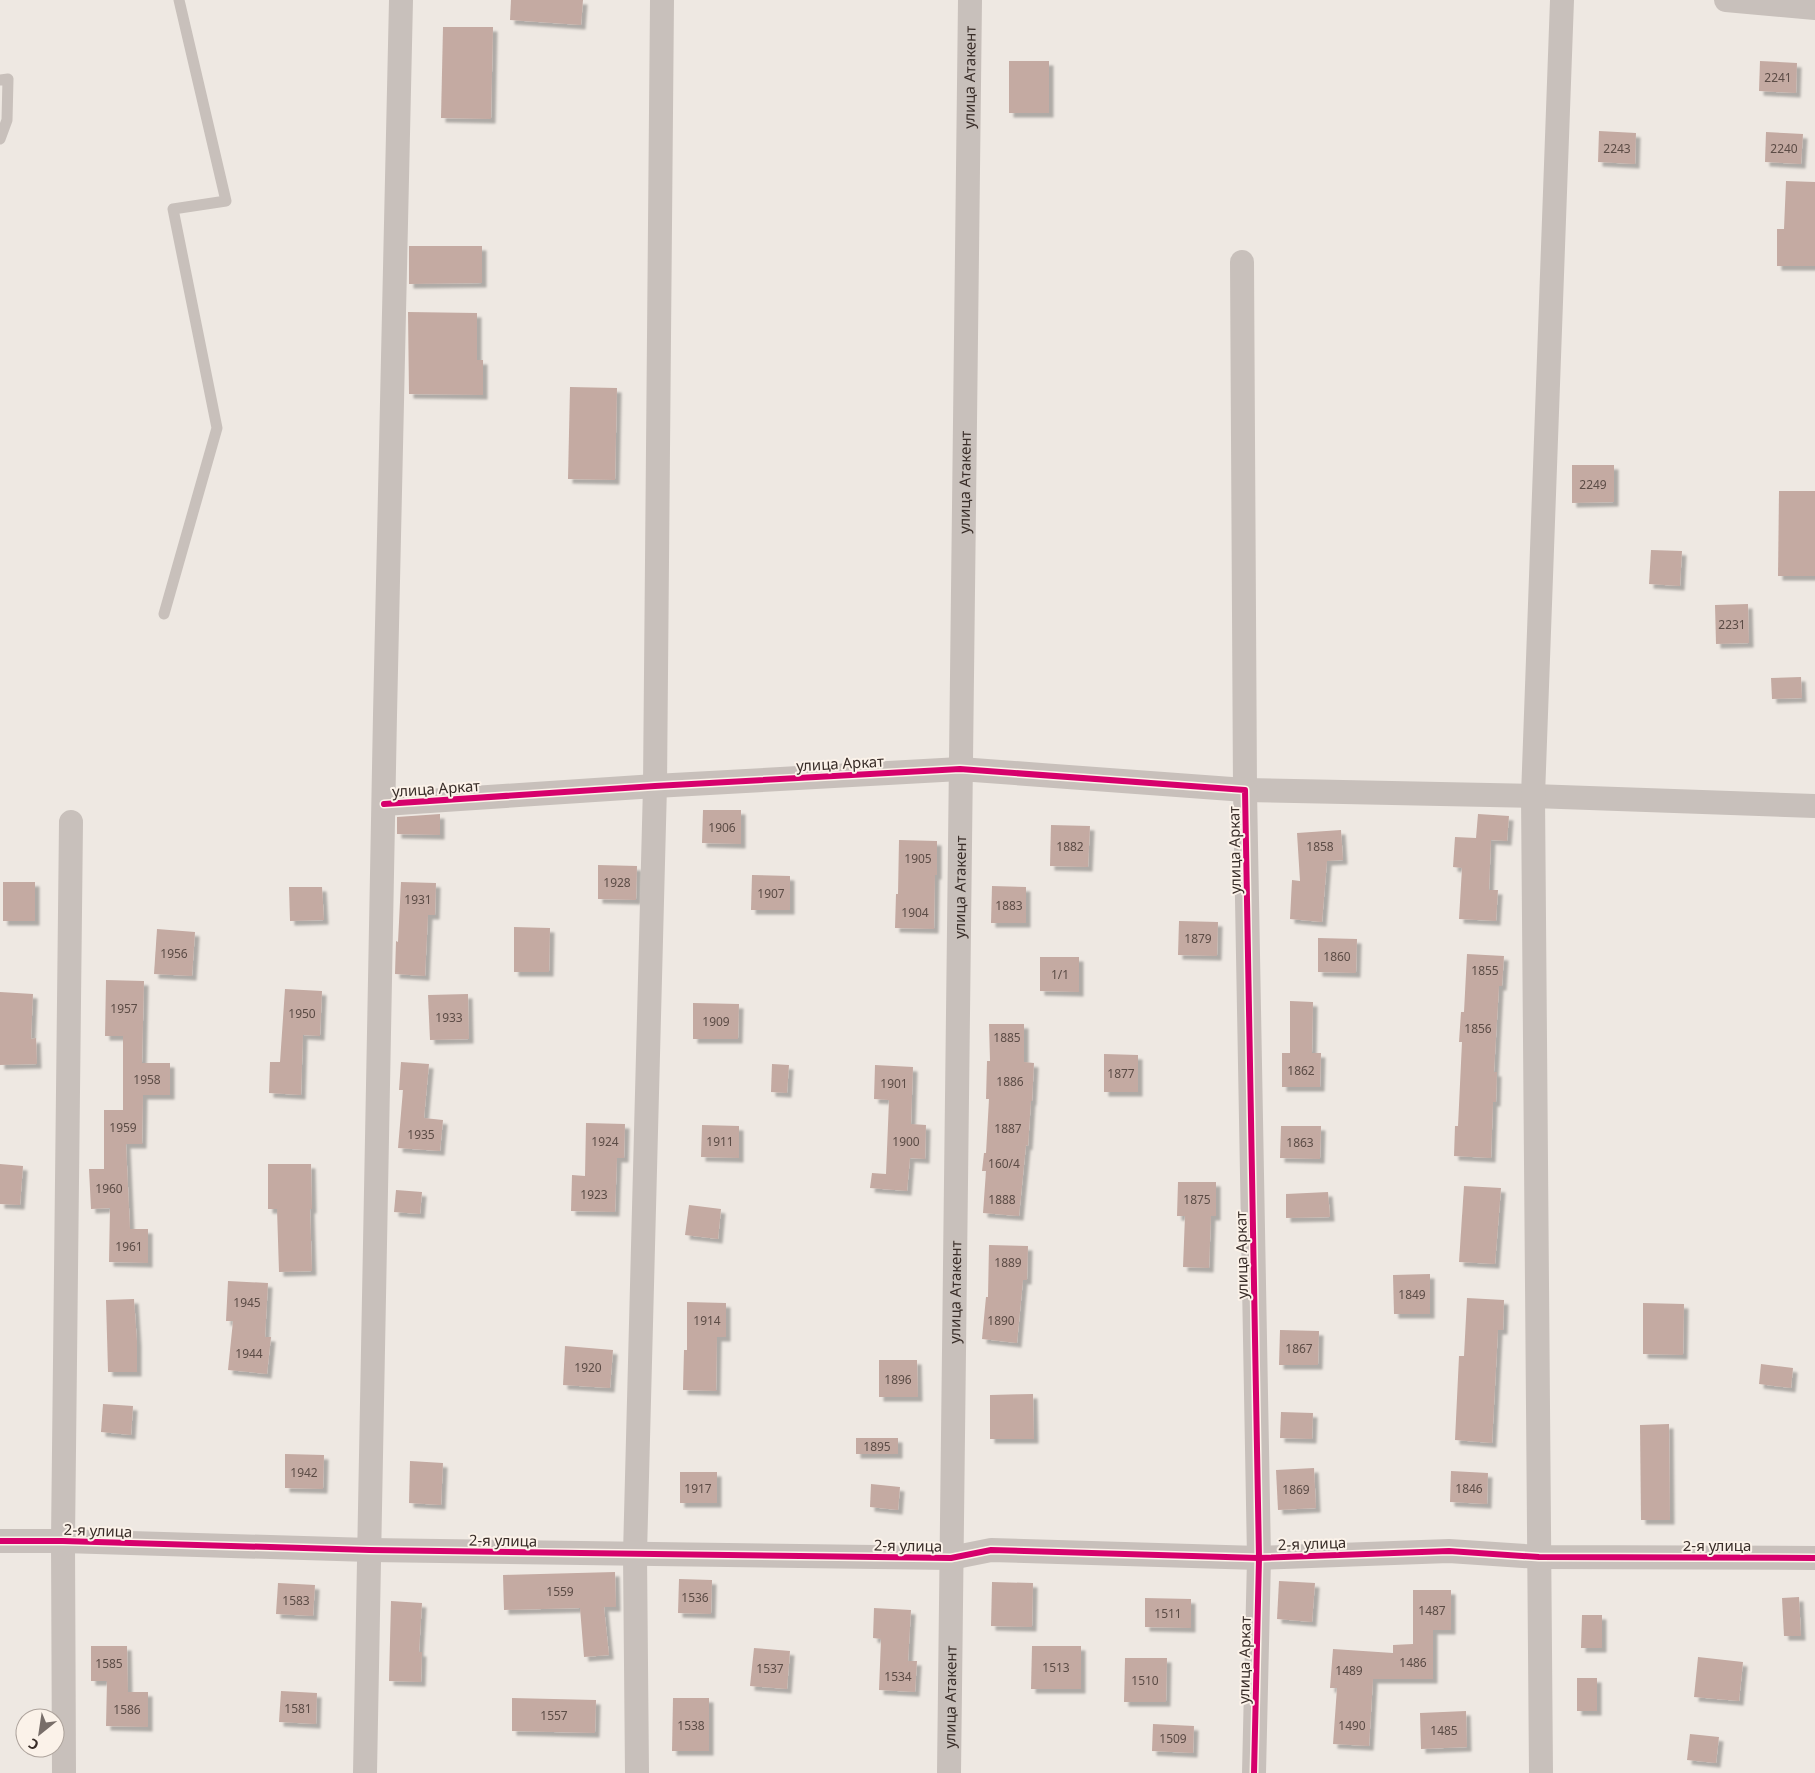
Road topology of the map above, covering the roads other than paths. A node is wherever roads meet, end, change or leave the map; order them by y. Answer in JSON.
{"nodes":[{"id":1,"x":179,"y":0,"type":"edge"},
{"id":2,"x":401,"y":0,"type":"edge"},
{"id":3,"x":662,"y":0,"type":"edge"},
{"id":4,"x":970,"y":0,"type":"edge"},
{"id":5,"x":1726,"y":0,"type":"edge"},
{"id":6,"x":1565,"y":4,"type":"edge"},
{"id":7,"x":1815,"y":8,"type":"edge"},
{"id":8,"x":0,"y":80,"type":"edge"},
{"id":9,"x":0,"y":139,"type":"edge"},
{"id":10,"x":1242,"y":262,"type":"dead end"},
{"id":11,"x":164,"y":614,"type":"dead end"},
{"id":12,"x":960,"y":769,"type":"junction"},
{"id":13,"x":655,"y":786,"type":"junction"},
{"id":14,"x":1245,"y":790,"type":"junction"},
{"id":15,"x":1533,"y":796,"type":"junction"},
{"id":16,"x":384,"y":804,"type":"junction"},
{"id":17,"x":1815,"y":806,"type":"edge"},
{"id":18,"x":71,"y":822,"type":"dead end"},
{"id":19,"x":0,"y":1541,"type":"edge"},
{"id":20,"x":64,"y":1541,"type":"junction"},
{"id":21,"x":370,"y":1550,"type":"junction"},
{"id":22,"x":635,"y":1554,"type":"junction"},
{"id":23,"x":1539,"y":1557,"type":"junction"},
{"id":24,"x":951,"y":1558,"type":"junction"},
{"id":25,"x":1259,"y":1558,"type":"junction"},
{"id":26,"x":1815,"y":1558,"type":"edge"},
{"id":27,"x":64,"y":1773,"type":"edge"},
{"id":28,"x":364,"y":1773,"type":"edge"},
{"id":29,"x":637,"y":1773,"type":"edge"},
{"id":30,"x":949,"y":1773,"type":"edge"},
{"id":31,"x":1254,"y":1773,"type":"edge"},
{"id":32,"x":1541,"y":1773,"type":"edge"}],
"edges":[{"from":1,"to":11,"type":"lane"},
{"from":2,"to":16,"type":"street"},
{"from":3,"to":13,"type":"street"},
{"from":4,"to":12,"type":"street","name":"улица Атакент"},
{"from":5,"to":7,"type":"street"},
{"from":6,"to":15,"type":"street"},
{"from":8,"to":9,"type":"lane"},
{"from":10,"to":14,"type":"street"},
{"from":12,"to":13,"type":"street","name":"улица Аркат"},
{"from":12,"to":14,"type":"street","name":"улица Аркат"},
{"from":12,"to":24,"type":"street","name":"улица Атакент"},
{"from":13,"to":16,"type":"street","name":"улица Аркат"},
{"from":13,"to":22,"type":"street"},
{"from":14,"to":15,"type":"street"},
{"from":14,"to":25,"type":"street","name":"улица Аркат"},
{"from":15,"to":17,"type":"street"},
{"from":15,"to":23,"type":"street"},
{"from":16,"to":21,"type":"street"},
{"from":18,"to":20,"type":"street"},
{"from":19,"to":20,"type":"street","name":"2-я улица"},
{"from":20,"to":21,"type":"street","name":"2-я улица"},
{"from":20,"to":27,"type":"street"},
{"from":21,"to":22,"type":"street","name":"2-я улица"},
{"from":21,"to":28,"type":"street"},
{"from":22,"to":24,"type":"street","name":"2-я улица"},
{"from":22,"to":29,"type":"street"},
{"from":23,"to":25,"type":"street","name":"2-я улица"},
{"from":23,"to":26,"type":"street","name":"2-я улица"},
{"from":23,"to":32,"type":"street"},
{"from":24,"to":25,"type":"street","name":"2-я улица"},
{"from":24,"to":30,"type":"street","name":"улица Атакент"},
{"from":25,"to":31,"type":"street","name":"улица Аркат"}]}
